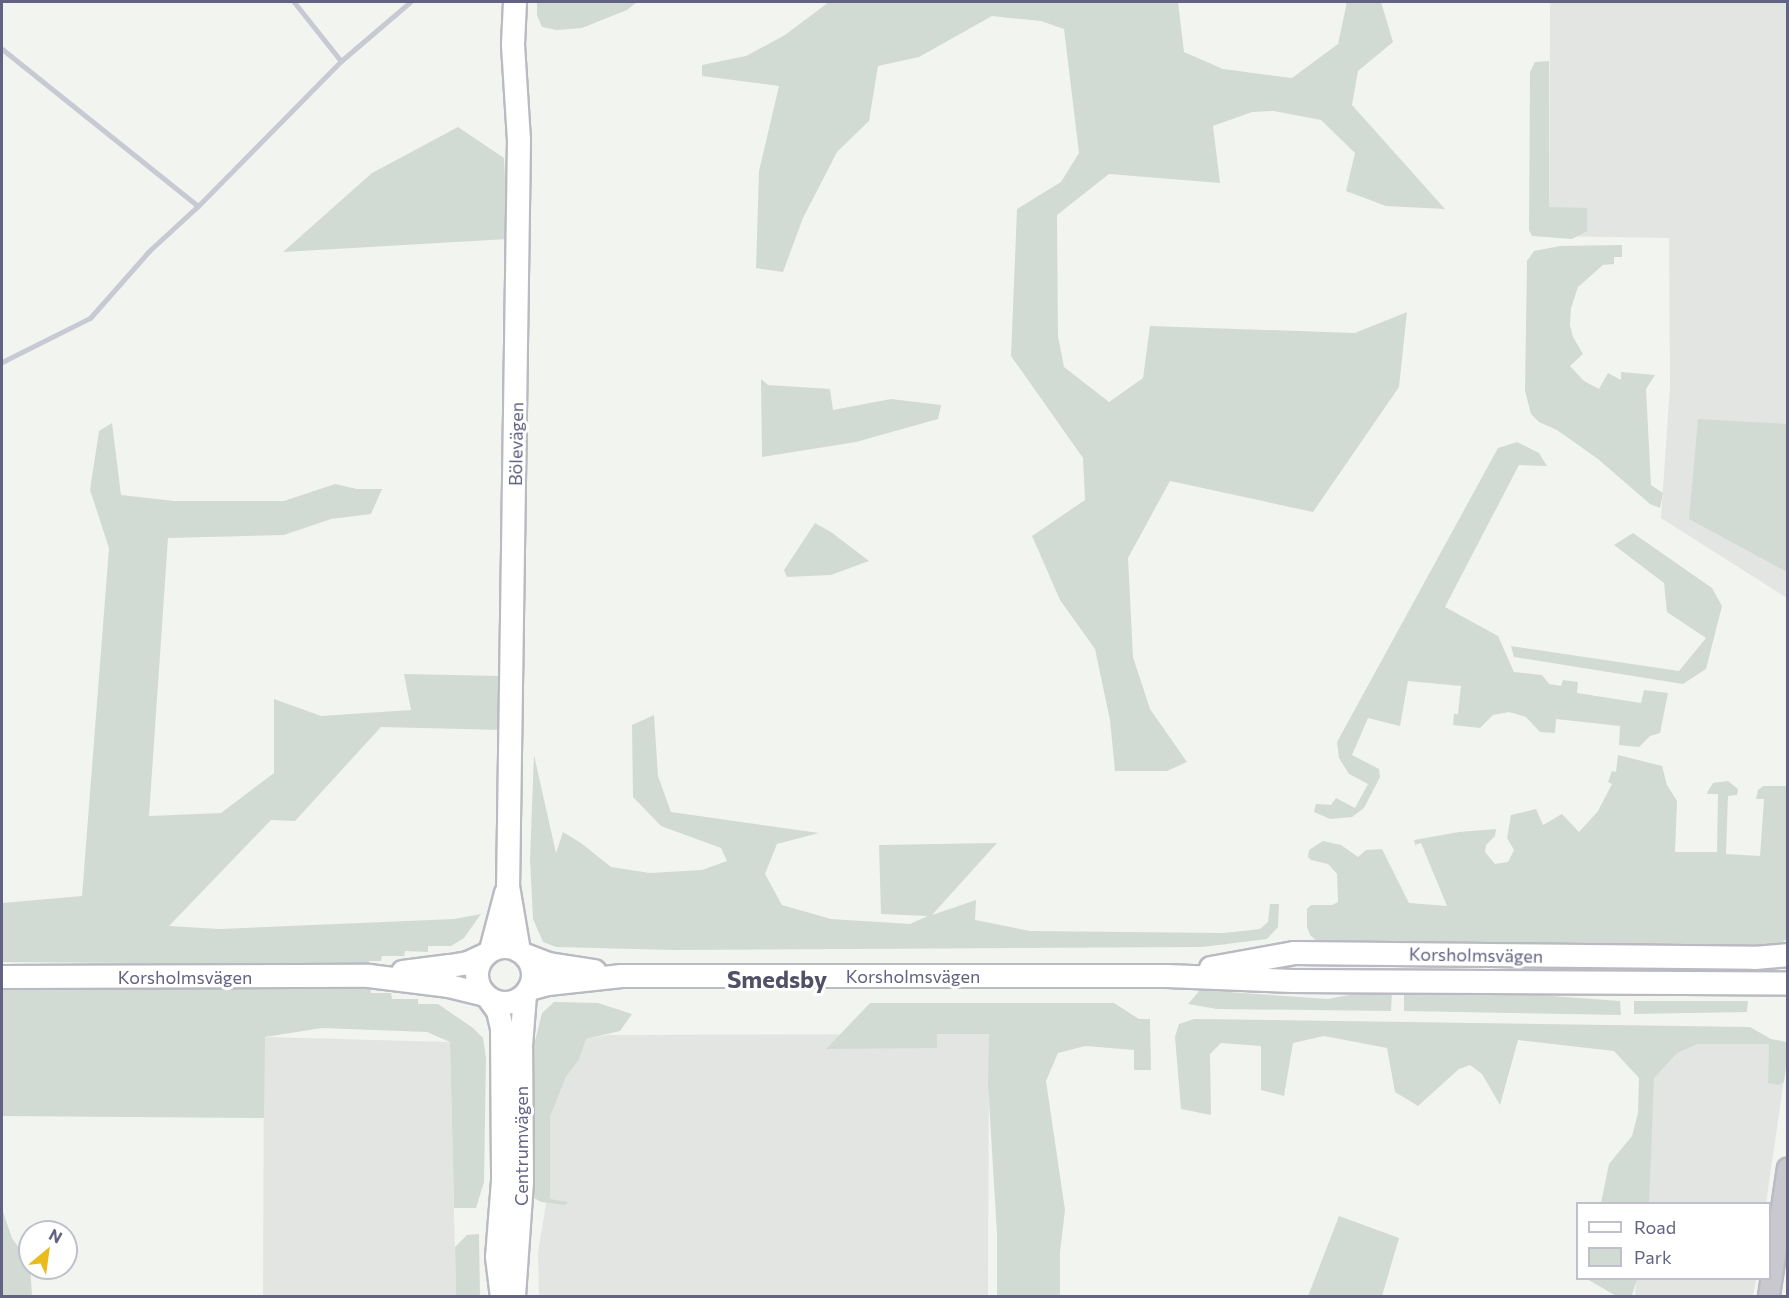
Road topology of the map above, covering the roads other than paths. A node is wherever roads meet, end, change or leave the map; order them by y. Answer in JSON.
{"nodes":[{"id":1,"x":514,"y":2,"type":"edge"},
{"id":2,"x":508,"y":886,"type":"junction"},
{"id":3,"x":488,"y":953,"type":"junction"},
{"id":4,"x":522,"y":953,"type":"junction"},
{"id":5,"x":1787,"y":955,"type":"edge"},
{"id":6,"x":369,"y":976,"type":"junction"},
{"id":7,"x":622,"y":976,"type":"junction"},
{"id":8,"x":1167,"y":976,"type":"junction"},
{"id":9,"x":2,"y":977,"type":"edge"},
{"id":10,"x":1786,"y":987,"type":"edge"},
{"id":11,"x":527,"y":992,"type":"junction"},
{"id":12,"x":488,"y":997,"type":"junction"},
{"id":13,"x":1788,"y":1168,"type":"edge"},
{"id":14,"x":1771,"y":1277,"type":"edge"},
{"id":15,"x":1770,"y":1280,"type":"edge"},
{"id":16,"x":502,"y":1296,"type":"edge"},
{"id":17,"x":514,"y":1296,"type":"edge"},
{"id":18,"x":1768,"y":1296,"type":"edge"}],
"edges":[{"from":1,"to":2,"type":"main road","name":"Bölevägen"},
{"from":2,"to":3,"type":"main road","name":"Bölevägen"},
{"from":2,"to":4,"type":"main road","name":"Bölevägen"},
{"from":3,"to":4,"type":"main road"},
{"from":3,"to":6,"type":"main road","name":"Korsholmsvägen"},
{"from":3,"to":12,"type":"main road"},
{"from":4,"to":7,"type":"main road","name":"Korsholmsvägen"},
{"from":4,"to":11,"type":"main road"},
{"from":5,"to":8,"type":"main road","name":"Korsholmsvägen"},
{"from":5,"to":10,"type":"main road"},
{"from":6,"to":9,"type":"main road","name":"Korsholmsvägen"},
{"from":6,"to":12,"type":"main road","name":"Korsholmsvägen"},
{"from":7,"to":8,"type":"main road","name":"Korsholmsvägen"},
{"from":7,"to":11,"type":"main road","name":"Korsholmsvägen"},
{"from":8,"to":10,"type":"main road","name":"Korsholmsvägen"},
{"from":11,"to":12,"type":"main road"},
{"from":11,"to":17,"type":"main road","name":"Centrumvägen"},
{"from":12,"to":16,"type":"main road","name":"Centrumvägen"},
{"from":13,"to":14,"type":"street"},
{"from":15,"to":18,"type":"street"}]}
